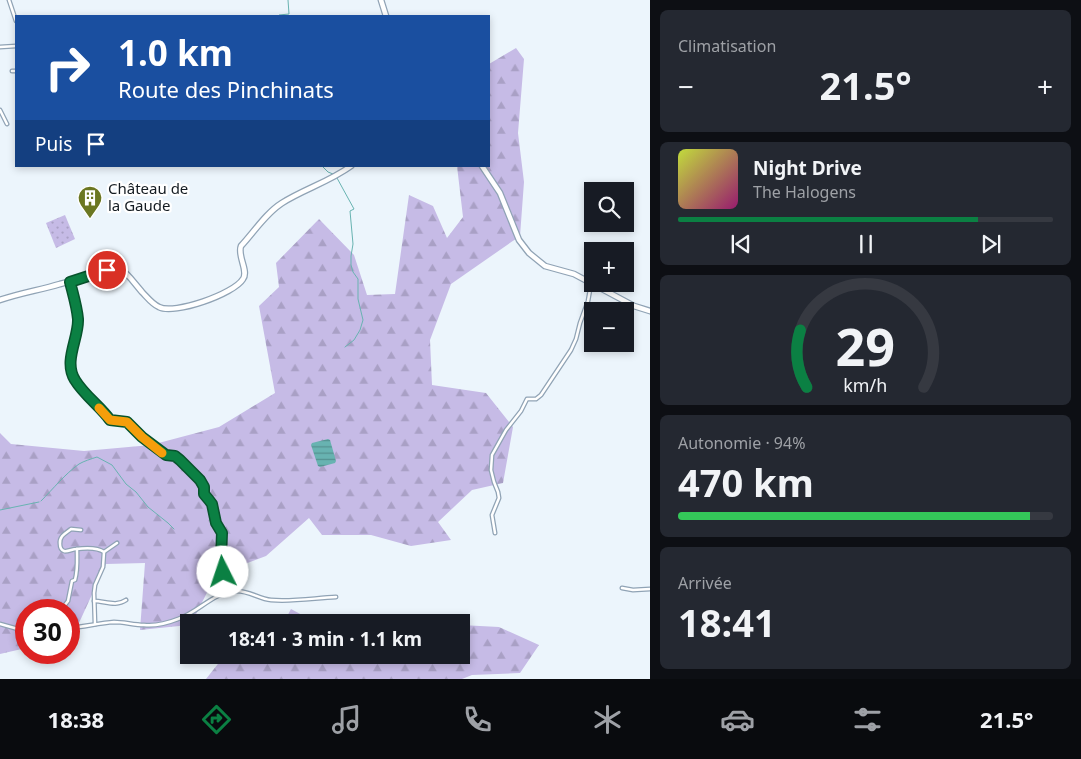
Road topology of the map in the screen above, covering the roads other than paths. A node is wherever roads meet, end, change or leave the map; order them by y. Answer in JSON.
{"nodes":[{"id":1,"x":9,"y":0,"type":"edge"},
{"id":2,"x":381,"y":0,"type":"edge"},
{"id":3,"x":386,"y":15,"type":"edge"},
{"id":4,"x":15,"y":17,"type":"edge"},
{"id":5,"x":15,"y":46,"type":"edge"},
{"id":6,"x":0,"y":47,"type":"edge"},
{"id":7,"x":0,"y":110,"type":"edge"},
{"id":8,"x":7,"y":124,"type":"dead end"},
{"id":9,"x":350,"y":167,"type":"edge"},
{"id":10,"x":483,"y":167,"type":"edge"},
{"id":11,"x":584,"y":280,"type":"edge"},
{"id":12,"x":70,"y":282,"type":"junction"},
{"id":13,"x":590,"y":292,"type":"edge"},
{"id":14,"x":607,"y":292,"type":"edge"},
{"id":15,"x":0,"y":300,"type":"edge"},
{"id":16,"x":650,"y":311,"type":"edge"},
{"id":17,"x":81,"y":530,"type":"dead end"},
{"id":18,"x":495,"y":533,"type":"dead end"},
{"id":19,"x":117,"y":543,"type":"dead end"},
{"id":20,"x":77,"y":549,"type":"junction"},
{"id":21,"x":104,"y":552,"type":"junction"},
{"id":22,"x":622,"y":588,"type":"dead end"},
{"id":23,"x":650,"y":589,"type":"edge"},
{"id":24,"x":235,"y":591,"type":"junction"},
{"id":25,"x":336,"y":597,"type":"dead end"},
{"id":26,"x":68,"y":599,"type":"edge"},
{"id":27,"x":126,"y":600,"type":"dead end"},
{"id":28,"x":94,"y":601,"type":"junction"},
{"id":29,"x":0,"y":624,"type":"edge"},
{"id":30,"x":95,"y":624,"type":"junction"},
{"id":31,"x":80,"y":626,"type":"edge"},
{"id":32,"x":15,"y":628,"type":"edge"}],
"edges":[{"from":1,"to":4,"type":"street"},
{"from":2,"to":3,"type":"street"},
{"from":5,"to":6,"type":"street"},
{"from":7,"to":8,"type":"street"},
{"from":9,"to":12,"type":"street"},
{"from":10,"to":11,"type":"street"},
{"from":12,"to":15,"type":"street"},
{"from":12,"to":24,"type":"street"},
{"from":13,"to":18,"type":"street"},
{"from":14,"to":16,"type":"street"},
{"from":17,"to":20,"type":"street"},
{"from":19,"to":21,"type":"street"},
{"from":20,"to":21,"type":"street"},
{"from":20,"to":26,"type":"street"},
{"from":21,"to":28,"type":"street"},
{"from":22,"to":23,"type":"street"},
{"from":24,"to":25,"type":"street"},
{"from":24,"to":30,"type":"street"},
{"from":27,"to":28,"type":"street"},
{"from":28,"to":30,"type":"street"},
{"from":29,"to":32,"type":"street"},
{"from":30,"to":31,"type":"street"}]}
